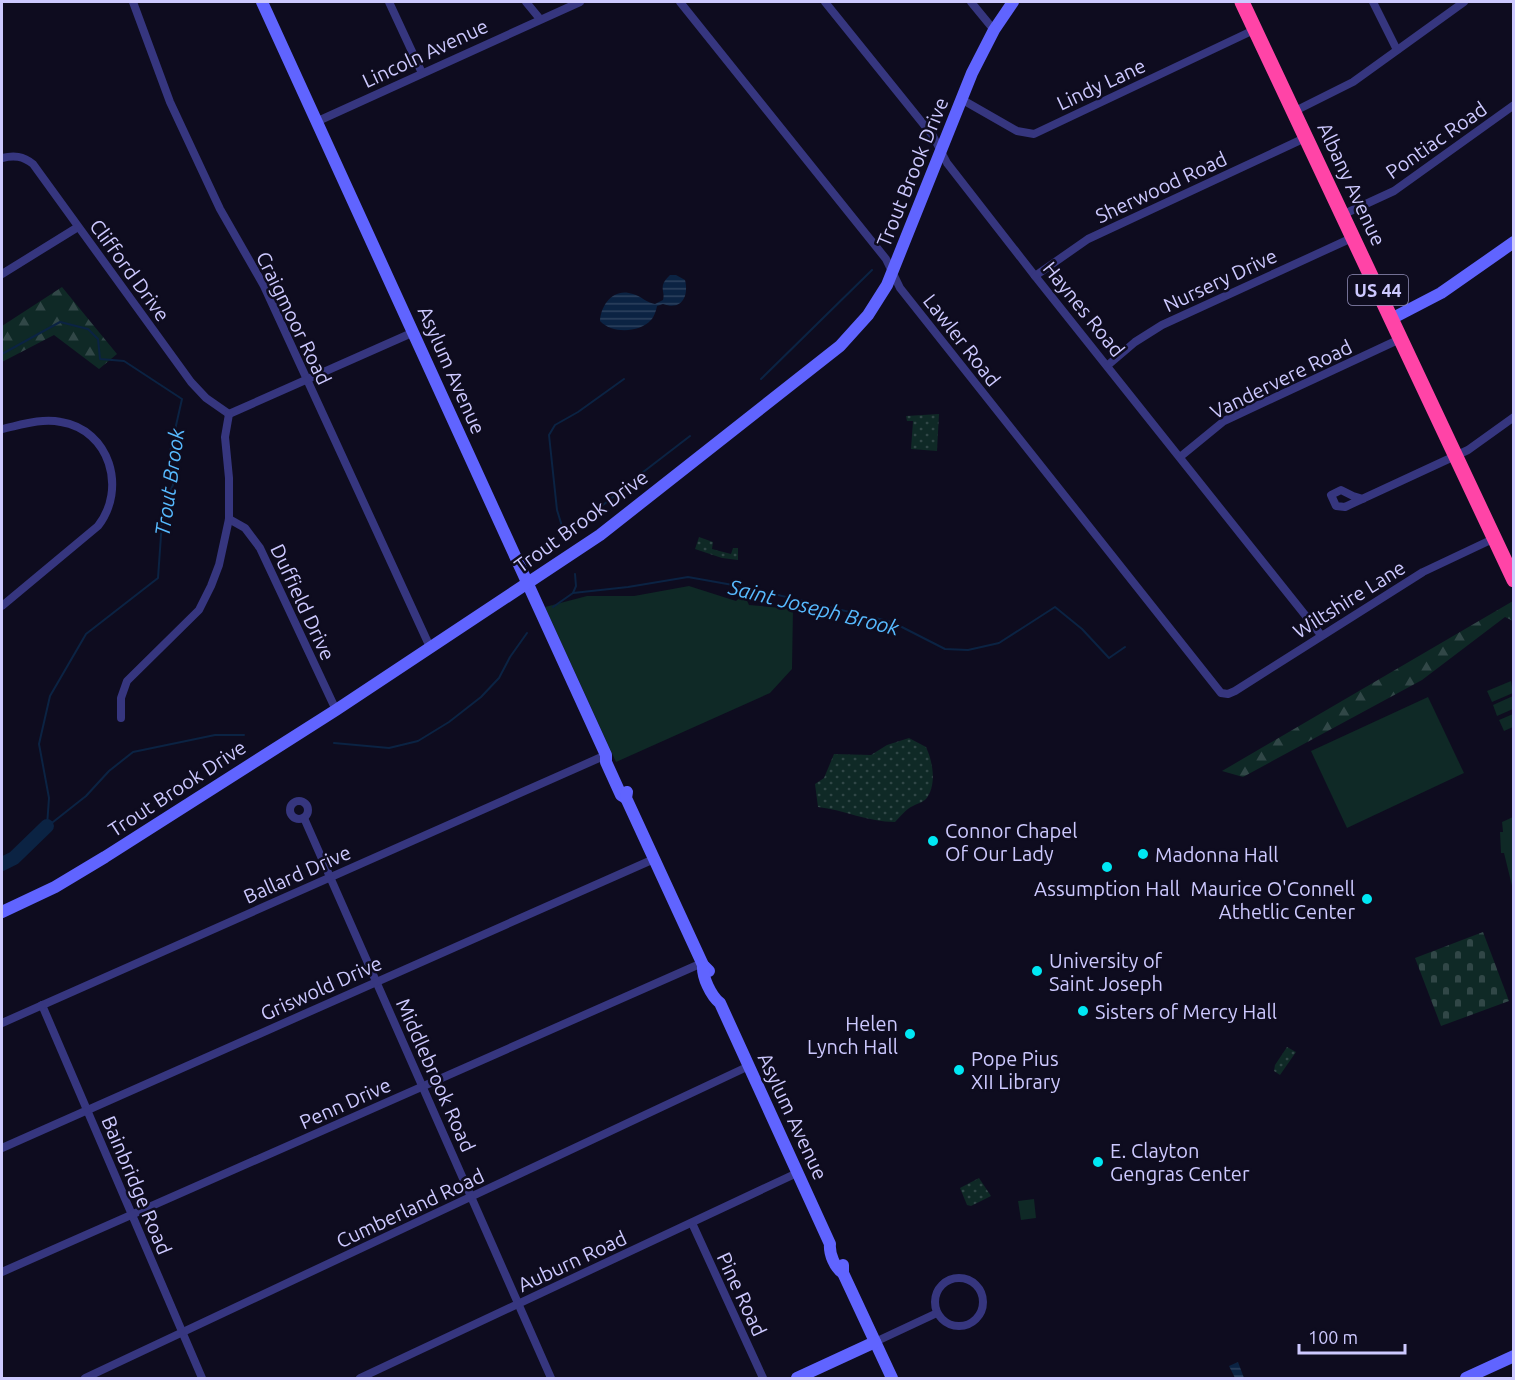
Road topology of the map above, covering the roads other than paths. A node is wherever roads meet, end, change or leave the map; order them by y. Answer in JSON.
{"nodes":[{"id":1,"x":133,"y":2,"type":"edge"},
{"id":2,"x":262,"y":2,"type":"edge"},
{"id":3,"x":389,"y":2,"type":"edge"},
{"id":4,"x":526,"y":2,"type":"edge"},
{"id":5,"x":580,"y":2,"type":"edge"},
{"id":6,"x":680,"y":2,"type":"edge"},
{"id":7,"x":825,"y":2,"type":"edge"},
{"id":8,"x":971,"y":2,"type":"edge"},
{"id":9,"x":1013,"y":2,"type":"edge"},
{"id":10,"x":1242,"y":2,"type":"edge"},
{"id":11,"x":1373,"y":2,"type":"edge"},
{"id":12,"x":1464,"y":2,"type":"edge"},
{"id":13,"x":540,"y":19,"type":"junction"},
{"id":14,"x":1256,"y":29,"type":"junction"},
{"id":15,"x":994,"y":30,"type":"junction"},
{"id":16,"x":1397,"y":50,"type":"junction"},
{"id":17,"x":422,"y":73,"type":"junction"},
{"id":18,"x":962,"y":99,"type":"junction"},
{"id":19,"x":1514,"y":105,"type":"edge"},
{"id":20,"x":1295,"y":111,"type":"junction"},
{"id":21,"x":318,"y":121,"type":"junction"},
{"id":22,"x":1307,"y":137,"type":"junction"},
{"id":23,"x":941,"y":151,"type":"junction"},
{"id":24,"x":2,"y":158,"type":"edge"},
{"id":25,"x":1344,"y":214,"type":"junction"},
{"id":26,"x":78,"y":227,"type":"junction"},
{"id":27,"x":1354,"y":237,"type":"junction"},
{"id":28,"x":1514,"y":242,"type":"edge"},
{"id":29,"x":893,"y":272,"type":"junction"},
{"id":30,"x":2,"y":274,"type":"edge"},
{"id":31,"x":1035,"y":276,"type":"junction"},
{"id":32,"x":1391,"y":319,"type":"junction"},
{"id":33,"x":414,"y":332,"type":"junction"},
{"id":34,"x":1400,"y":339,"type":"junction"},
{"id":35,"x":1108,"y":365,"type":"junction"},
{"id":36,"x":307,"y":380,"type":"junction"},
{"id":37,"x":229,"y":414,"type":"junction"},
{"id":38,"x":1514,"y":417,"type":"edge"},
{"id":39,"x":2,"y":429,"type":"edge"},
{"id":40,"x":1455,"y":455,"type":"junction"},
{"id":41,"x":1180,"y":457,"type":"junction"},
{"id":42,"x":1364,"y":499,"type":"dead end"},
{"id":43,"x":229,"y":519,"type":"junction"},
{"id":44,"x":1495,"y":538,"type":"junction"},
{"id":45,"x":1509,"y":556,"type":"edge"},
{"id":46,"x":1514,"y":580,"type":"edge"},
{"id":47,"x":528,"y":584,"type":"junction"},
{"id":48,"x":2,"y":606,"type":"edge"},
{"id":49,"x":1321,"y":635,"type":"junction"},
{"id":50,"x":430,"y":647,"type":"junction"},
{"id":51,"x":1224,"y":694,"type":"joint"},
{"id":52,"x":336,"y":710,"type":"junction"},
{"id":53,"x":121,"y":718,"type":"dead end"},
{"id":54,"x":606,"y":754,"type":"junction"},
{"id":55,"x":304,"y":818,"type":"dead end"},
{"id":56,"x":654,"y":859,"type":"junction"},
{"id":57,"x":331,"y":877,"type":"junction"},
{"id":58,"x":2,"y":912,"type":"edge"},
{"id":59,"x":702,"y":964,"type":"junction"},
{"id":60,"x":376,"y":981,"type":"junction"},
{"id":61,"x":42,"y":1005,"type":"junction"},
{"id":62,"x":2,"y":1023,"type":"edge"},
{"id":63,"x":749,"y":1066,"type":"junction"},
{"id":64,"x":422,"y":1087,"type":"junction"},
{"id":65,"x":87,"y":1110,"type":"junction"},
{"id":66,"x":2,"y":1148,"type":"edge"},
{"id":67,"x":797,"y":1173,"type":"junction"},
{"id":68,"x":472,"y":1197,"type":"junction"},
{"id":69,"x":132,"y":1214,"type":"junction"},
{"id":70,"x":692,"y":1223,"type":"junction"},
{"id":71,"x":2,"y":1272,"type":"edge"},
{"id":72,"x":518,"y":1305,"type":"junction"},
{"id":73,"x":937,"y":1313,"type":"junction"},
{"id":74,"x":183,"y":1333,"type":"junction"},
{"id":75,"x":875,"y":1342,"type":"junction"},
{"id":76,"x":1514,"y":1356,"type":"edge"},
{"id":77,"x":85,"y":1378,"type":"edge"},
{"id":78,"x":202,"y":1378,"type":"edge"},
{"id":79,"x":360,"y":1378,"type":"edge"},
{"id":80,"x":551,"y":1378,"type":"edge"},
{"id":81,"x":763,"y":1378,"type":"edge"},
{"id":82,"x":797,"y":1378,"type":"edge"},
{"id":83,"x":891,"y":1378,"type":"edge"},
{"id":84,"x":1466,"y":1378,"type":"edge"}],
"edges":[{"from":1,"to":36,"type":"street","name":"Craigmoor Road"},
{"from":2,"to":21,"type":"main road","name":"Asylum Avenue"},
{"from":3,"to":17,"type":"street"},
{"from":4,"to":13,"type":"street"},
{"from":5,"to":13,"type":"street","name":"Lincoln Avenue"},
{"from":6,"to":29,"type":"street","name":"Lawler Road"},
{"from":7,"to":23,"type":"street","name":"Haynes Road"},
{"from":8,"to":15,"type":"street"},
{"from":9,"to":15,"type":"main road","name":"Trout Brook Drive"},
{"from":10,"to":14,"type":"highway","name":"Albany Avenue","number":"US 44"},
{"from":11,"to":16,"type":"street"},
{"from":12,"to":16,"type":"street"},
{"from":13,"to":17,"type":"street","name":"Lincoln Avenue"},
{"from":14,"to":18,"type":"street","name":"Lindy Lane"},
{"from":14,"to":20,"type":"highway","name":"Albany Avenue","number":"US 44"},
{"from":15,"to":18,"type":"main road","name":"Trout Brook Drive"},
{"from":16,"to":20,"type":"street"},
{"from":17,"to":21,"type":"street","name":"Lincoln Avenue"},
{"from":18,"to":23,"type":"main road","name":"Trout Brook Drive"},
{"from":19,"to":25,"type":"street","name":"Pontiac Road"},
{"from":20,"to":22,"type":"highway","name":"Albany Avenue","number":"US 44"},
{"from":21,"to":33,"type":"main road","name":"Asylum Avenue"},
{"from":22,"to":25,"type":"highway","name":"Albany Avenue","number":"US 44"},
{"from":22,"to":31,"type":"street","name":"Sherwood Road"},
{"from":23,"to":29,"type":"main road","name":"Trout Brook Drive"},
{"from":23,"to":31,"type":"street","name":"Haynes Road"},
{"from":24,"to":26,"type":"street","name":"Clifford Drive"},
{"from":25,"to":27,"type":"highway","name":"Albany Avenue","number":"US 44"},
{"from":26,"to":30,"type":"street"},
{"from":26,"to":37,"type":"street","name":"Clifford Drive"},
{"from":27,"to":32,"type":"highway","name":"Albany Avenue","number":"US 44"},
{"from":27,"to":35,"type":"street","name":"Nursery Drive"},
{"from":28,"to":32,"type":"main road"},
{"from":29,"to":47,"type":"main road","name":"Trout Brook Drive"},
{"from":29,"to":51,"type":"street","name":"Lawler Road"},
{"from":31,"to":35,"type":"street","name":"Haynes Road"},
{"from":32,"to":34,"type":"highway","name":"Albany Avenue","number":"US 44"},
{"from":33,"to":36,"type":"street"},
{"from":33,"to":47,"type":"main road","name":"Asylum Avenue"},
{"from":34,"to":40,"type":"highway","name":"Albany Avenue","number":"US 44"},
{"from":34,"to":41,"type":"street","name":"Vandervere Road"},
{"from":35,"to":41,"type":"street","name":"Haynes Road"},
{"from":36,"to":37,"type":"street"},
{"from":36,"to":50,"type":"street","name":"Craigmoor Road"},
{"from":37,"to":43,"type":"street"},
{"from":38,"to":40,"type":"street"},
{"from":39,"to":48,"type":"street"},
{"from":40,"to":42,"type":"street"},
{"from":40,"to":44,"type":"highway","name":"Albany Avenue","number":"US 44"},
{"from":41,"to":49,"type":"street","name":"Haynes Road"},
{"from":43,"to":52,"type":"street","name":"Duffield Drive"},
{"from":43,"to":53,"type":"street"},
{"from":44,"to":45,"type":"highway","name":"Albany Avenue","number":"US 44"},
{"from":44,"to":49,"type":"street","name":"Wiltshire Lane"},
{"from":45,"to":46,"type":"highway","name":"Albany Avenue","number":"US 44"},
{"from":47,"to":50,"type":"main road","name":"Trout Brook Drive"},
{"from":47,"to":54,"type":"main road","name":"Asylum Avenue"},
{"from":49,"to":51,"type":"street","name":"Wiltshire Lane"},
{"from":50,"to":52,"type":"main road","name":"Trout Brook Drive"},
{"from":52,"to":58,"type":"main road","name":"Trout Brook Drive"},
{"from":54,"to":56,"type":"main road","name":"Asylum Avenue"},
{"from":54,"to":57,"type":"street","name":"Ballard Drive"},
{"from":55,"to":57,"type":"street","name":"Middlebrook Road"},
{"from":56,"to":59,"type":"main road","name":"Asylum Avenue"},
{"from":56,"to":60,"type":"street","name":"Griswold Drive"},
{"from":57,"to":60,"type":"street","name":"Middlebrook Road"},
{"from":57,"to":61,"type":"street","name":"Ballard Drive"},
{"from":59,"to":63,"type":"main road","name":"Asylum Avenue"},
{"from":59,"to":64,"type":"street","name":"Penn Drive"},
{"from":60,"to":64,"type":"street","name":"Middlebrook Road"},
{"from":60,"to":65,"type":"street","name":"Griswold Drive"},
{"from":61,"to":62,"type":"street","name":"Ballard Drive"},
{"from":61,"to":65,"type":"street","name":"Bainbridge Road"},
{"from":63,"to":67,"type":"main road","name":"Asylum Avenue"},
{"from":63,"to":68,"type":"street","name":"Cumberland Road"},
{"from":64,"to":68,"type":"street","name":"Middlebrook Road"},
{"from":64,"to":69,"type":"street","name":"Penn Drive"},
{"from":65,"to":66,"type":"street","name":"Griswold Drive"},
{"from":65,"to":69,"type":"street","name":"Bainbridge Road"},
{"from":67,"to":70,"type":"street","name":"Auburn Road"},
{"from":67,"to":75,"type":"main road","name":"Asylum Avenue"},
{"from":68,"to":72,"type":"street","name":"Middlebrook Road"},
{"from":68,"to":74,"type":"street","name":"Cumberland Road"},
{"from":69,"to":71,"type":"street","name":"Penn Drive"},
{"from":69,"to":74,"type":"street","name":"Bainbridge Road"},
{"from":70,"to":72,"type":"street","name":"Auburn Road"},
{"from":70,"to":81,"type":"street","name":"Pine Road"},
{"from":72,"to":79,"type":"street","name":"Auburn Road"},
{"from":72,"to":80,"type":"street","name":"Middlebrook Road"},
{"from":73,"to":73,"type":"street"},
{"from":73,"to":75,"type":"street"},
{"from":74,"to":77,"type":"street","name":"Cumberland Road"},
{"from":74,"to":78,"type":"street","name":"Bainbridge Road"},
{"from":75,"to":82,"type":"main road"},
{"from":75,"to":83,"type":"main road","name":"Asylum Avenue"},
{"from":76,"to":84,"type":"main road"}]}
